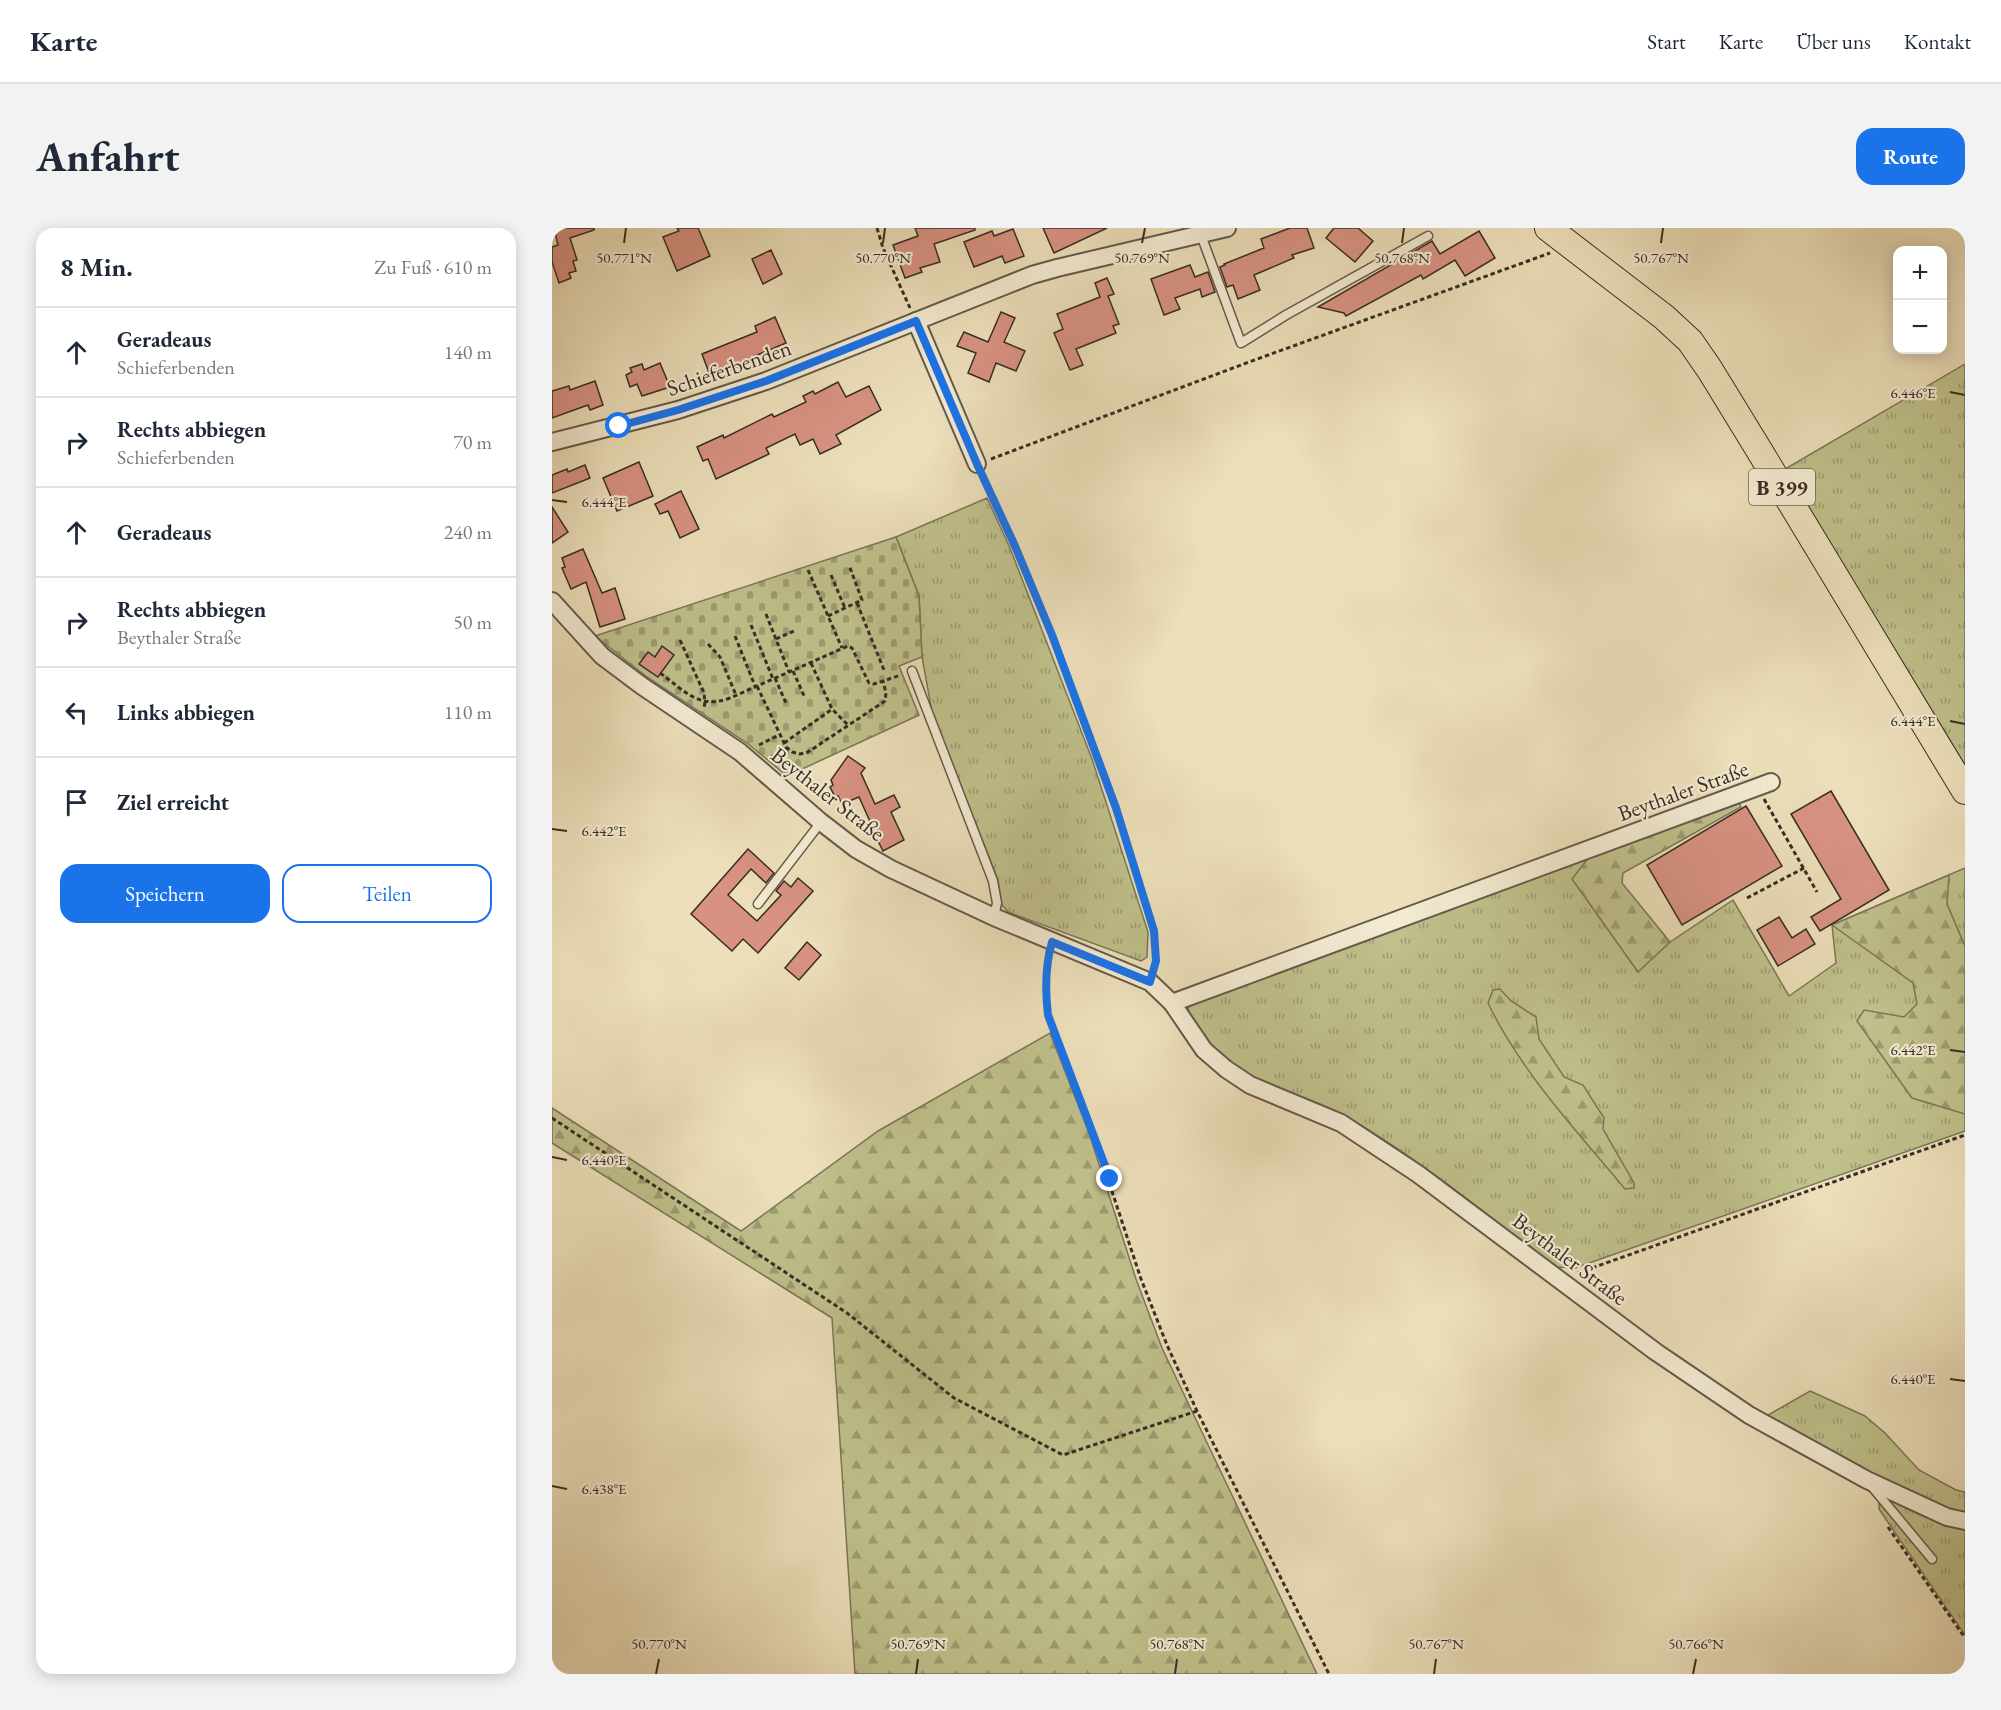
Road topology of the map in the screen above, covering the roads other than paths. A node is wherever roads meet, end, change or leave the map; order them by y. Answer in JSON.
{"nodes":[{"id":1,"x":1227,"y":228,"type":"edge"},
{"id":2,"x":1548,"y":228,"type":"edge"},
{"id":3,"x":1201,"y":236,"type":"junction"},
{"id":4,"x":1428,"y":236,"type":"dead end"},
{"id":5,"x":916,"y":321,"type":"junction"},
{"id":6,"x":552,"y":442,"type":"edge"},
{"id":7,"x":977,"y":464,"type":"road end"},
{"id":8,"x":552,"y":602,"type":"edge"},
{"id":9,"x":912,"y":671,"type":"road end"},
{"id":10,"x":1764,"y":785,"type":"road end"},
{"id":11,"x":1965,"y":791,"type":"edge"},
{"id":12,"x":821,"y":822,"type":"junction"},
{"id":13,"x":758,"y":904,"type":"dead end"},
{"id":14,"x":994,"y":917,"type":"junction"},
{"id":15,"x":1172,"y":1003,"type":"junction"},
{"id":16,"x":1867,"y":1480,"type":"junction"},
{"id":17,"x":1965,"y":1521,"type":"edge"},
{"id":18,"x":1932,"y":1559,"type":"dead end"}],
"edges":[{"from":1,"to":3,"type":"street","name":"Schieferbenden"},
{"from":2,"to":11,"type":"main road","number":"B 399"},
{"from":3,"to":4,"type":"lane"},
{"from":3,"to":5,"type":"street","name":"Schieferbenden"},
{"from":5,"to":6,"type":"street","name":"Schieferbenden"},
{"from":5,"to":7,"type":"street"},
{"from":8,"to":12,"type":"street","name":"Beythaler Straße"},
{"from":9,"to":14,"type":"lane"},
{"from":10,"to":15,"type":"street","name":"Beythaler Straße"},
{"from":12,"to":13,"type":"lane"},
{"from":12,"to":14,"type":"street","name":"Beythaler Straße"},
{"from":14,"to":15,"type":"street","name":"Beythaler Straße"},
{"from":15,"to":16,"type":"street","name":"Beythaler Straße"},
{"from":16,"to":17,"type":"street","name":"Beythaler Straße"},
{"from":16,"to":18,"type":"lane"}]}
